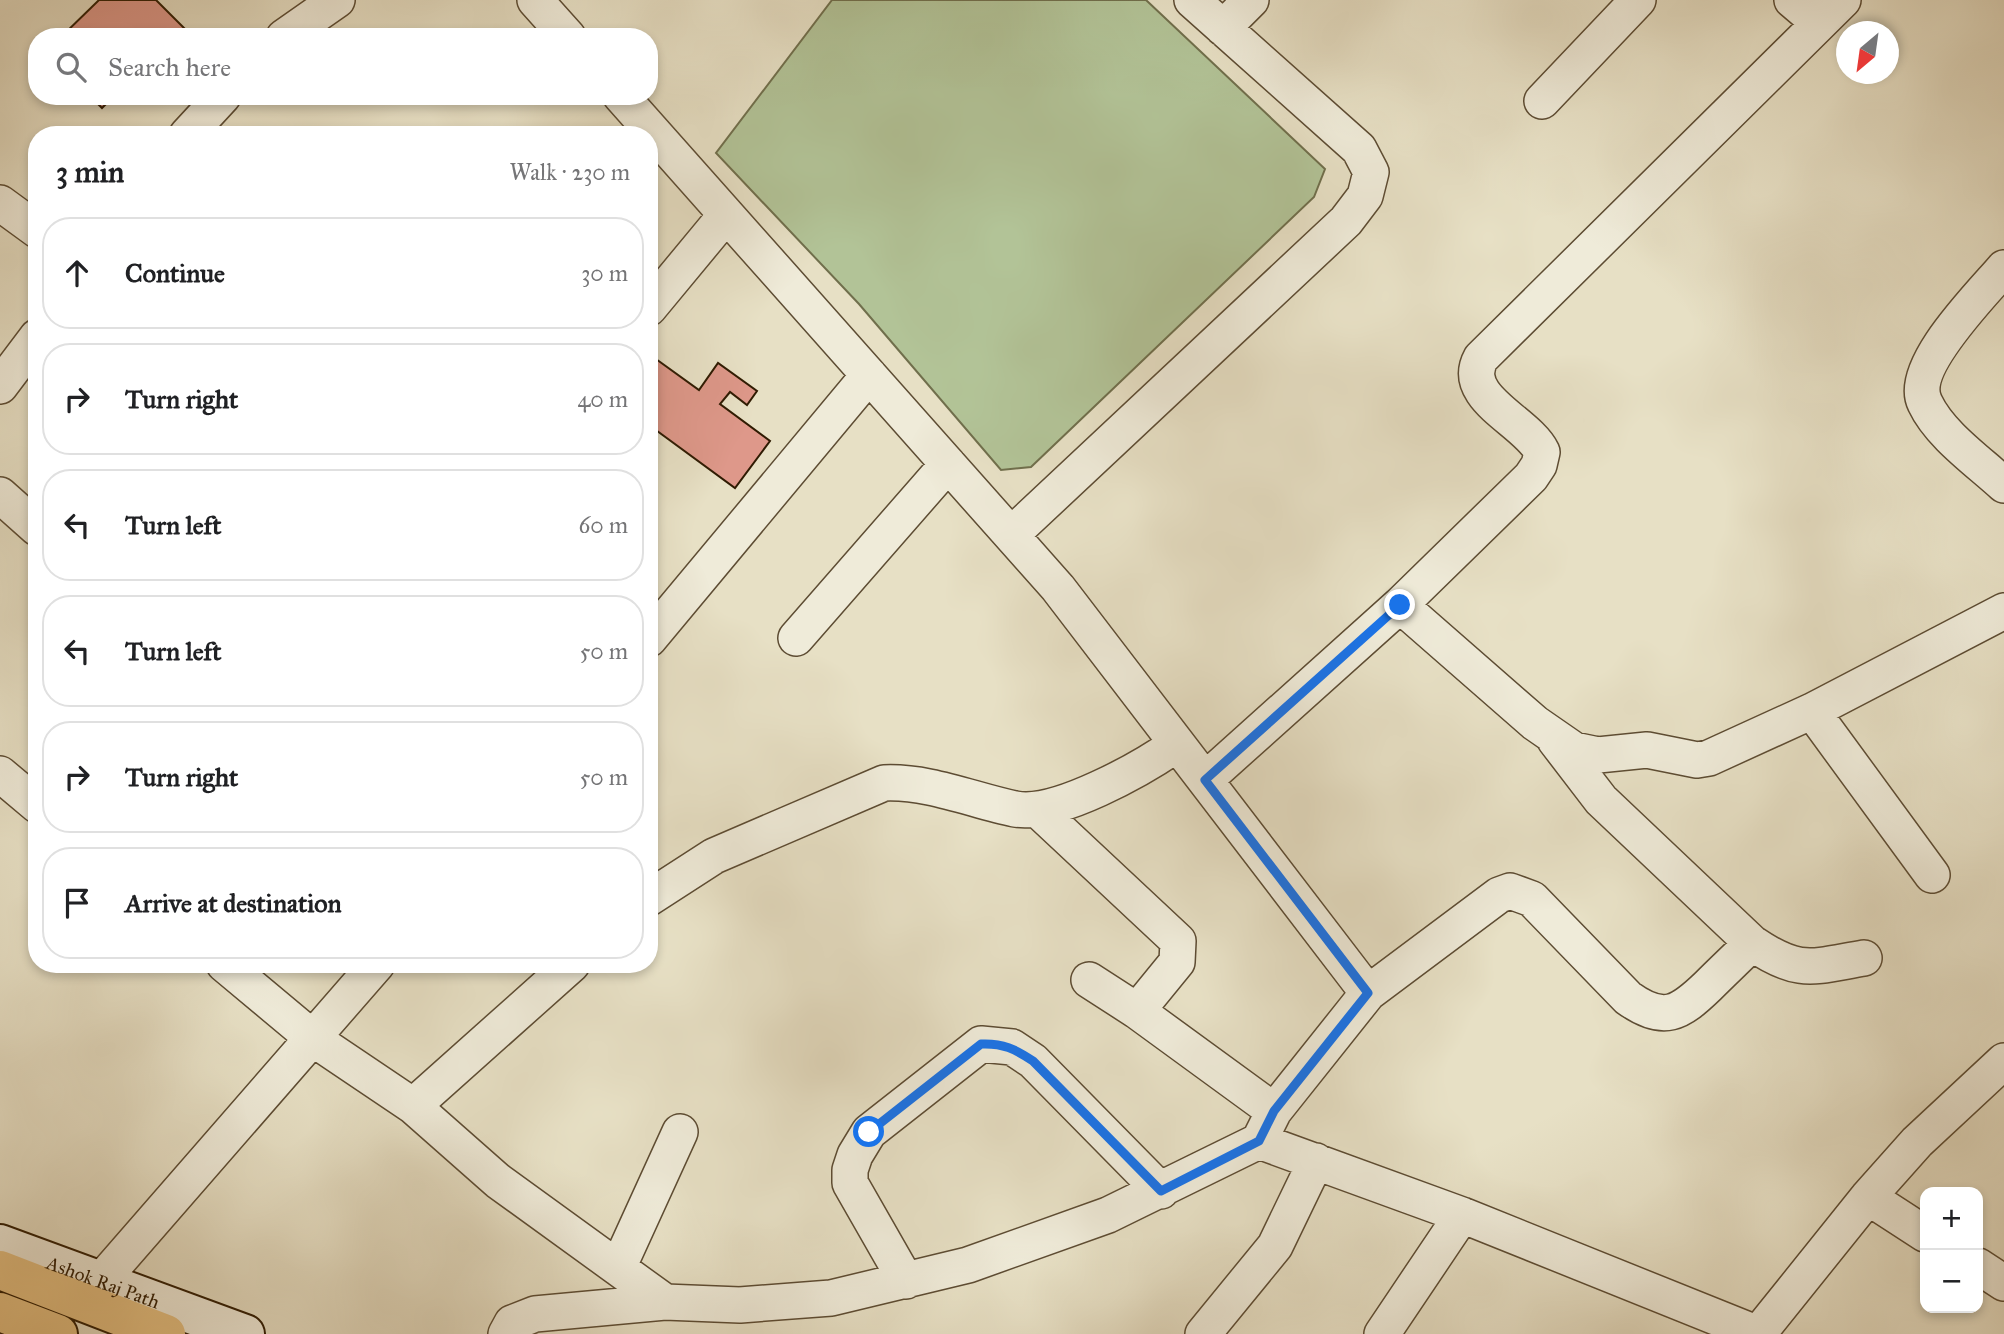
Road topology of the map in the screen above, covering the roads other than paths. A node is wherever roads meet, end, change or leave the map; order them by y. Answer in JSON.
{"nodes":[{"id":1,"x":337,"y":0,"type":"edge"},
{"id":2,"x":535,"y":0,"type":"edge"},
{"id":3,"x":1192,"y":0,"type":"edge"},
{"id":4,"x":1251,"y":0,"type":"edge"},
{"id":5,"x":1638,"y":0,"type":"edge"},
{"id":6,"x":1792,"y":0,"type":"edge"},
{"id":7,"x":1831,"y":11,"type":"edge"},
{"id":8,"x":297,"y":28,"type":"edge"},
{"id":9,"x":560,"y":28,"type":"edge"},
{"id":10,"x":1223,"y":28,"type":"junction"},
{"id":11,"x":1542,"y":101,"type":"dead end"},
{"id":12,"x":215,"y":105,"type":"edge"},
{"id":13,"x":629,"y":105,"type":"edge"},
{"id":14,"x":195,"y":126,"type":"edge"},
{"id":15,"x":647,"y":126,"type":"edge"},
{"id":16,"x":658,"y":138,"type":"edge"},
{"id":17,"x":0,"y":203,"type":"edge"},
{"id":18,"x":726,"y":215,"type":"junction"},
{"id":19,"x":28,"y":223,"type":"edge"},
{"id":20,"x":2004,"y":268,"type":"edge"},
{"id":21,"x":658,"y":297,"type":"edge"},
{"id":22,"x":28,"y":349,"type":"edge"},
{"id":23,"x":869,"y":375,"type":"junction"},
{"id":24,"x":0,"y":386,"type":"edge"},
{"id":25,"x":948,"y":464,"type":"junction"},
{"id":26,"x":2004,"y":485,"type":"edge"},
{"id":27,"x":0,"y":495,"type":"edge"},
{"id":28,"x":28,"y":520,"type":"edge"},
{"id":29,"x":1012,"y":535,"type":"junction"},
{"id":30,"x":1400,"y":605,"type":"junction"},
{"id":31,"x":2004,"y":611,"type":"edge"},
{"id":32,"x":658,"y":628,"type":"edge"},
{"id":33,"x":796,"y":638,"type":"dead end"},
{"id":34,"x":1812,"y":710,"type":"junction"},
{"id":35,"x":1555,"y":740,"type":"junction"},
{"id":36,"x":1177,"y":744,"type":"junction"},
{"id":37,"x":0,"y":774,"type":"edge"},
{"id":38,"x":1205,"y":780,"type":"junction"},
{"id":39,"x":28,"y":797,"type":"edge"},
{"id":40,"x":1038,"y":810,"type":"junction"},
{"id":41,"x":1931,"y":875,"type":"dead end"},
{"id":42,"x":658,"y":892,"type":"edge"},
{"id":43,"x":1752,"y":943,"type":"junction"},
{"id":44,"x":1864,"y":958,"type":"dead end"},
{"id":45,"x":235,"y":973,"type":"edge"},
{"id":46,"x":370,"y":973,"type":"edge"},
{"id":47,"x":562,"y":973,"type":"edge"},
{"id":48,"x":1089,"y":980,"type":"dead end"},
{"id":49,"x":1368,"y":993,"type":"junction"},
{"id":50,"x":1137,"y":1011,"type":"junction"},
{"id":51,"x":315,"y":1040,"type":"junction"},
{"id":52,"x":2004,"y":1061,"type":"edge"},
{"id":53,"x":413,"y":1106,"type":"junction"},
{"id":54,"x":1266,"y":1126,"type":"junction"},
{"id":55,"x":680,"y":1132,"type":"dead end"},
{"id":56,"x":1316,"y":1161,"type":"junction"},
{"id":57,"x":1161,"y":1191,"type":"junction"},
{"id":58,"x":1868,"y":1198,"type":"junction"},
{"id":59,"x":1462,"y":1215,"type":"junction"},
{"id":60,"x":1920,"y":1231,"type":"edge"},
{"id":61,"x":0,"y":1244,"type":"edge"},
{"id":62,"x":618,"y":1268,"type":"junction"},
{"id":63,"x":1983,"y":1269,"type":"edge"},
{"id":64,"x":0,"y":1270,"type":"edge"},
{"id":65,"x":906,"y":1280,"type":"junction"},
{"id":66,"x":100,"y":1282,"type":"junction"},
{"id":67,"x":2004,"y":1283,"type":"edge"},
{"id":68,"x":665,"y":1302,"type":"junction"},
{"id":69,"x":0,"y":1312,"type":"edge"},
{"id":70,"x":58,"y":1334,"type":"edge"},
{"id":71,"x":166,"y":1334,"type":"edge"},
{"id":72,"x":245,"y":1334,"type":"edge"},
{"id":73,"x":506,"y":1334,"type":"edge"},
{"id":74,"x":1203,"y":1334,"type":"edge"},
{"id":75,"x":1382,"y":1334,"type":"edge"},
{"id":76,"x":1759,"y":1334,"type":"edge"}],
"edges":[{"from":1,"to":8,"type":"street"},
{"from":2,"to":9,"type":"street"},
{"from":3,"to":10,"type":"street"},
{"from":4,"to":10,"type":"street"},
{"from":5,"to":11,"type":"street"},
{"from":6,"to":7,"type":"street"},
{"from":7,"to":30,"type":"street"},
{"from":10,"to":29,"type":"street"},
{"from":12,"to":14,"type":"street"},
{"from":13,"to":15,"type":"street"},
{"from":16,"to":18,"type":"street"},
{"from":17,"to":19,"type":"street"},
{"from":18,"to":21,"type":"street"},
{"from":18,"to":23,"type":"street"},
{"from":20,"to":26,"type":"street"},
{"from":22,"to":24,"type":"street"},
{"from":23,"to":25,"type":"street"},
{"from":23,"to":32,"type":"street"},
{"from":25,"to":29,"type":"street"},
{"from":25,"to":33,"type":"street"},
{"from":27,"to":28,"type":"street"},
{"from":29,"to":36,"type":"street"},
{"from":30,"to":35,"type":"street"},
{"from":30,"to":38,"type":"street"},
{"from":31,"to":34,"type":"street"},
{"from":34,"to":35,"type":"street"},
{"from":34,"to":41,"type":"street"},
{"from":35,"to":43,"type":"street"},
{"from":36,"to":38,"type":"street"},
{"from":36,"to":40,"type":"street"},
{"from":37,"to":39,"type":"street"},
{"from":38,"to":49,"type":"street"},
{"from":40,"to":42,"type":"street"},
{"from":40,"to":50,"type":"street"},
{"from":43,"to":44,"type":"street"},
{"from":43,"to":49,"type":"street"},
{"from":45,"to":51,"type":"street"},
{"from":46,"to":51,"type":"street"},
{"from":47,"to":53,"type":"street"},
{"from":48,"to":50,"type":"street"},
{"from":49,"to":54,"type":"street"},
{"from":50,"to":54,"type":"street"},
{"from":51,"to":53,"type":"street"},
{"from":51,"to":66,"type":"street"},
{"from":52,"to":58,"type":"street"},
{"from":53,"to":62,"type":"street"},
{"from":54,"to":56,"type":"street"},
{"from":54,"to":57,"type":"street"},
{"from":55,"to":62,"type":"street"},
{"from":56,"to":59,"type":"street"},
{"from":56,"to":74,"type":"street"},
{"from":57,"to":65,"type":"street"},
{"from":57,"to":65,"type":"street"},
{"from":58,"to":60,"type":"street"},
{"from":58,"to":76,"type":"street"},
{"from":59,"to":75,"type":"street"},
{"from":59,"to":76,"type":"street"},
{"from":61,"to":66,"type":"street","name":"Ashok Raj Path"},
{"from":62,"to":68,"type":"street"},
{"from":63,"to":67,"type":"street"},
{"from":64,"to":71,"type":"main road","name":"Ashok Raj Path"},
{"from":65,"to":68,"type":"street"},
{"from":66,"to":72,"type":"street","name":"Ashok Raj Path"},
{"from":68,"to":73,"type":"street"},
{"from":69,"to":70,"type":"main road"}]}
